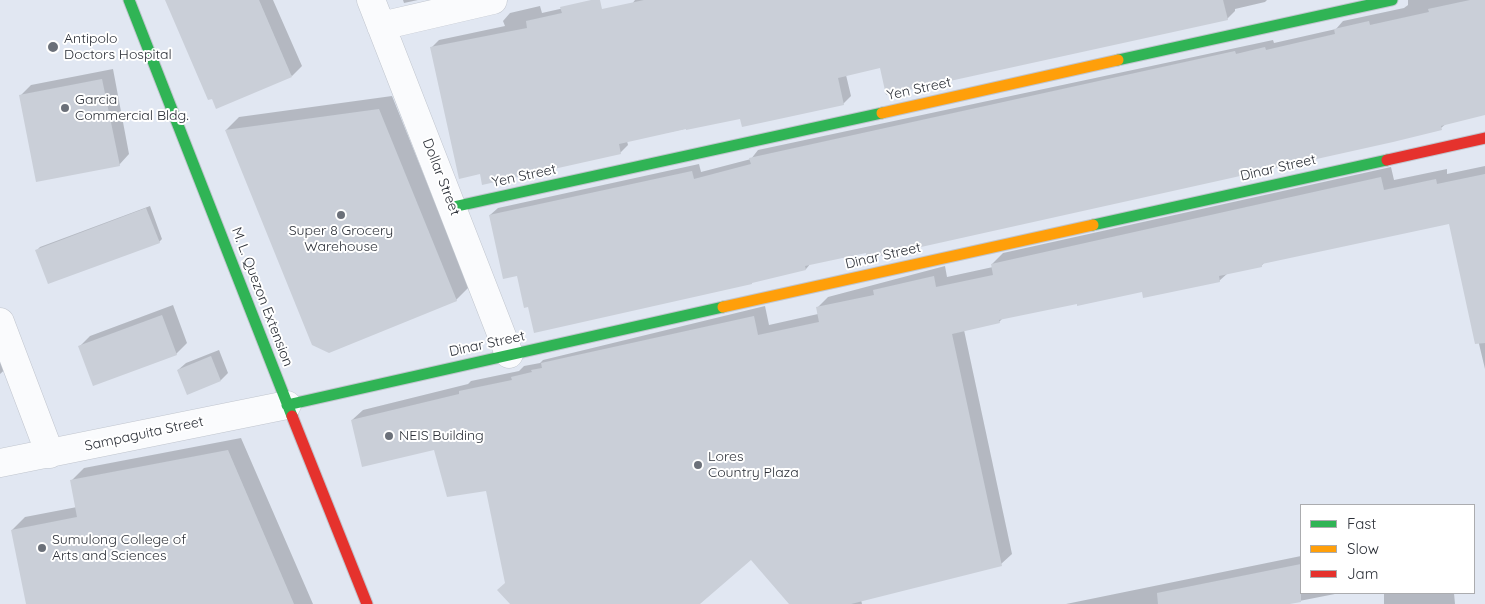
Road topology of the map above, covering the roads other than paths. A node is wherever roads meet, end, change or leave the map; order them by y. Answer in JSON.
{"nodes":[{"id":1,"x":128,"y":0,"type":"edge"},
{"id":2,"x":371,"y":0,"type":"edge"},
{"id":3,"x":493,"y":0,"type":"edge"},
{"id":4,"x":1392,"y":0,"type":"edge"},
{"id":5,"x":381,"y":26,"type":"junction"},
{"id":6,"x":1485,"y":138,"type":"edge"},
{"id":7,"x":452,"y":207,"type":"junction"},
{"id":8,"x":0,"y":322,"type":"edge"},
{"id":9,"x":509,"y":354,"type":"junction"},
{"id":10,"x":287,"y":405,"type":"junction"},
{"id":11,"x":50,"y":454,"type":"junction"},
{"id":12,"x":0,"y":463,"type":"edge"},
{"id":13,"x":367,"y":604,"type":"edge"}],
"edges":[{"from":1,"to":10,"type":"street","name":"M. L. Quezon Extension"},
{"from":2,"to":5,"type":"street","name":"Dollar Street"},
{"from":3,"to":5,"type":"street"},
{"from":4,"to":7,"type":"street","name":"Yen Street"},
{"from":5,"to":7,"type":"street","name":"Dollar Street"},
{"from":6,"to":9,"type":"street","name":"Dinar Street"},
{"from":7,"to":9,"type":"street","name":"Dollar Street"},
{"from":8,"to":11,"type":"street"},
{"from":9,"to":10,"type":"street","name":"Dinar Street"},
{"from":10,"to":11,"type":"street","name":"Sampaguita Street"},
{"from":10,"to":13,"type":"street","name":"M. L. Quezon Extension"},
{"from":11,"to":12,"type":"street","name":"Sampaguita Street"}]}
